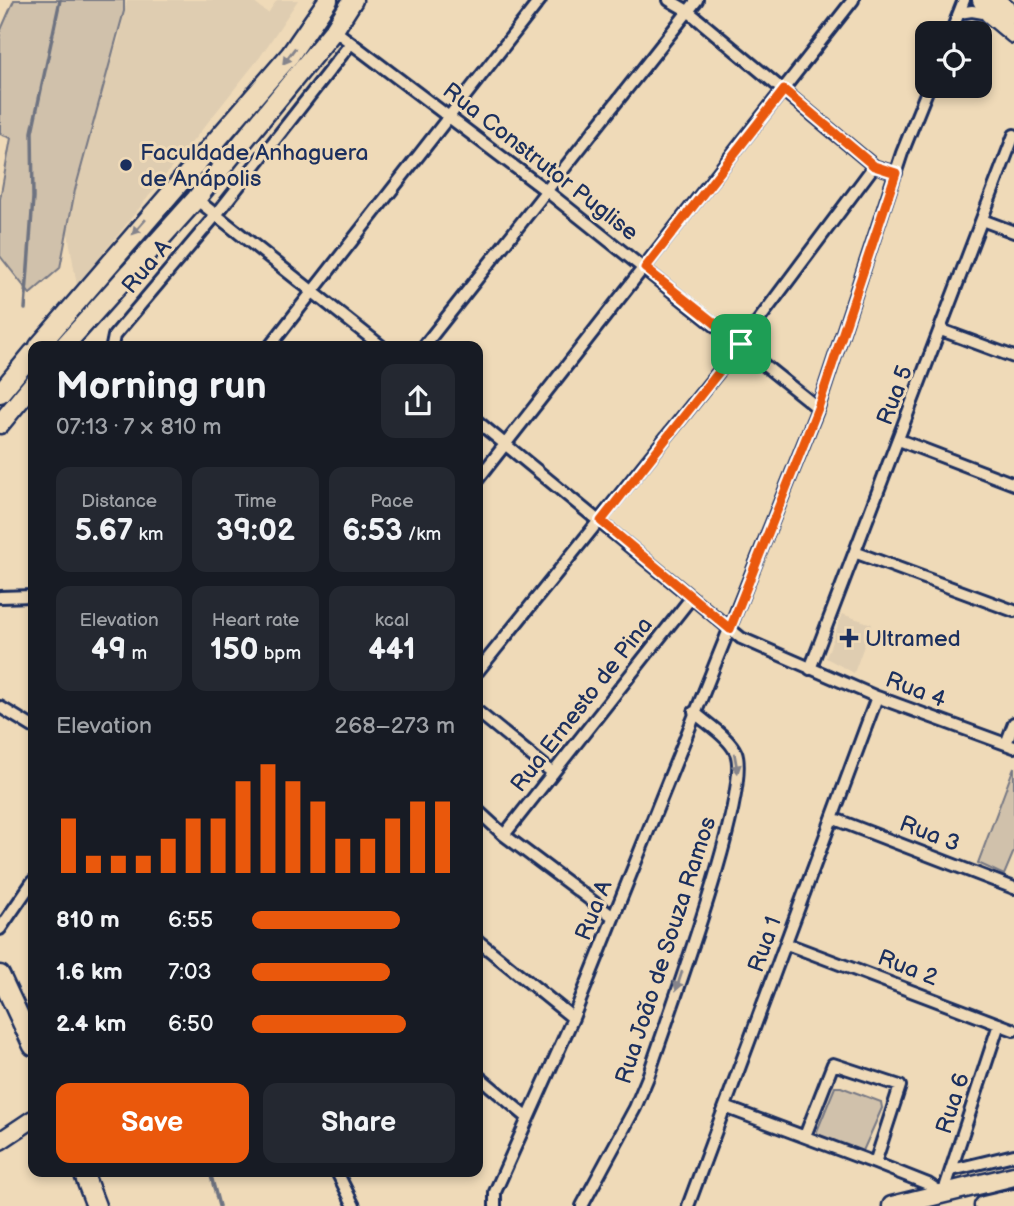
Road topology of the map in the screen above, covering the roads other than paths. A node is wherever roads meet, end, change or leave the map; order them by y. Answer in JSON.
{"nodes":[{"id":1,"x":328,"y":0,"type":"edge"},
{"id":2,"x":353,"y":0,"type":"edge"},
{"id":3,"x":540,"y":0,"type":"edge"},
{"id":4,"x":669,"y":0,"type":"edge"},
{"id":5,"x":697,"y":0,"type":"edge"},
{"id":6,"x":853,"y":0,"type":"edge"},
{"id":7,"x":964,"y":0,"type":"edge"},
{"id":8,"x":988,"y":5,"type":"edge"},
{"id":9,"x":688,"y":12,"type":"junction"},
{"id":10,"x":959,"y":13,"type":"junction"},
{"id":11,"x":1014,"y":15,"type":"edge"},
{"id":12,"x":956,"y":21,"type":"edge"},
{"id":13,"x":334,"y":30,"type":"junction"},
{"id":14,"x":1014,"y":35,"type":"edge"},
{"id":15,"x":351,"y":43,"type":"junction"},
{"id":16,"x":784,"y":90,"type":"junction"},
{"id":17,"x":924,"y":98,"type":"edge"},
{"id":18,"x":277,"y":100,"type":"junction"},
{"id":19,"x":296,"y":112,"type":"junction"},
{"id":20,"x":449,"y":116,"type":"junction"},
{"id":21,"x":1014,"y":135,"type":"edge"},
{"id":22,"x":874,"y":166,"type":"junction"},
{"id":23,"x":896,"y":173,"type":"junction"},
{"id":24,"x":548,"y":192,"type":"junction"},
{"id":25,"x":196,"y":199,"type":"junction"},
{"id":26,"x":216,"y":215,"type":"junction"},
{"id":27,"x":982,"y":220,"type":"junction"},
{"id":28,"x":1014,"y":232,"type":"edge"},
{"id":29,"x":645,"y":268,"type":"junction"},
{"id":30,"x":313,"y":292,"type":"junction"},
{"id":31,"x":71,"y":307,"type":"junction"},
{"id":32,"x":86,"y":320,"type":"junction"},
{"id":33,"x":940,"y":330,"type":"junction"},
{"id":34,"x":42,"y":341,"type":"edge"},
{"id":35,"x":68,"y":341,"type":"edge"},
{"id":36,"x":112,"y":341,"type":"edge"},
{"id":37,"x":274,"y":341,"type":"edge"},
{"id":38,"x":375,"y":341,"type":"edge"},
{"id":39,"x":428,"y":341,"type":"edge"},
{"id":40,"x":741,"y":344,"type":"junction"},
{"id":41,"x":1014,"y":357,"type":"edge"},
{"id":42,"x":28,"y":359,"type":"edge"},
{"id":43,"x":28,"y":390,"type":"edge"},
{"id":44,"x":0,"y":393,"type":"edge"},
{"id":45,"x":818,"y":408,"type":"junction"},
{"id":46,"x":0,"y":424,"type":"edge"},
{"id":47,"x":483,"y":426,"type":"edge"},
{"id":48,"x":899,"y":440,"type":"junction"},
{"id":49,"x":505,"y":444,"type":"junction"},
{"id":50,"x":483,"y":473,"type":"edge"},
{"id":51,"x":1014,"y":484,"type":"edge"},
{"id":52,"x":601,"y":521,"type":"junction"},
{"id":53,"x":857,"y":553,"type":"junction"},
{"id":54,"x":28,"y":596,"type":"edge"},
{"id":55,"x":0,"y":597,"type":"edge"},
{"id":56,"x":691,"y":598,"type":"junction"},
{"id":57,"x":1014,"y":611,"type":"edge"},
{"id":58,"x":730,"y":629,"type":"junction"},
{"id":59,"x":483,"y":665,"type":"edge"},
{"id":60,"x":810,"y":669,"type":"junction"},
{"id":61,"x":877,"y":697,"type":"junction"},
{"id":62,"x":0,"y":707,"type":"edge"},
{"id":63,"x":694,"y":712,"type":"junction"},
{"id":64,"x":483,"y":716,"type":"edge"},
{"id":65,"x":1014,"y":723,"type":"edge"},
{"id":66,"x":28,"y":724,"type":"edge"},
{"id":67,"x":1010,"y":746,"type":"edge"},
{"id":68,"x":553,"y":773,"type":"junction"},
{"id":69,"x":483,"y":816,"type":"edge"},
{"id":70,"x":832,"y":818,"type":"junction"},
{"id":71,"x":504,"y":835,"type":"junction"},
{"id":72,"x":28,"y":887,"type":"edge"},
{"id":73,"x":1014,"y":888,"type":"edge"},
{"id":74,"x":612,"y":916,"type":"junction"},
{"id":75,"x":0,"y":929,"type":"edge"},
{"id":76,"x":787,"y":944,"type":"junction"},
{"id":77,"x":483,"y":945,"type":"edge"},
{"id":78,"x":0,"y":975,"type":"edge"},
{"id":79,"x":573,"y":1018,"type":"junction"},
{"id":80,"x":999,"y":1024,"type":"junction"},
{"id":81,"x":1014,"y":1030,"type":"edge"},
{"id":82,"x":28,"y":1035,"type":"edge"},
{"id":83,"x":483,"y":1080,"type":"edge"},
{"id":84,"x":725,"y":1107,"type":"junction"},
{"id":85,"x":528,"y":1118,"type":"junction"},
{"id":86,"x":28,"y":1122,"type":"edge"},
{"id":87,"x":805,"y":1136,"type":"junction"},
{"id":88,"x":0,"y":1141,"type":"edge"},
{"id":89,"x":1014,"y":1155,"type":"edge"},
{"id":90,"x":875,"y":1163,"type":"junction"},
{"id":91,"x":953,"y":1171,"type":"junction"},
{"id":92,"x":1014,"y":1176,"type":"edge"},
{"id":93,"x":85,"y":1177,"type":"edge"},
{"id":94,"x":340,"y":1177,"type":"edge"},
{"id":95,"x":943,"y":1194,"type":"junction"},
{"id":96,"x":1014,"y":1199,"type":"edge"},
{"id":97,"x":96,"y":1206,"type":"edge"},
{"id":98,"x":355,"y":1206,"type":"edge"},
{"id":99,"x":495,"y":1206,"type":"edge"},
{"id":100,"x":582,"y":1206,"type":"edge"},
{"id":101,"x":688,"y":1206,"type":"edge"},
{"id":102,"x":892,"y":1206,"type":"edge"},
{"id":103,"x":984,"y":1206,"type":"edge"}],
"edges":[{"from":1,"to":31,"type":"main road","one_way":true},
{"from":2,"to":13,"type":"main road"},
{"from":3,"to":20,"type":"street"},
{"from":4,"to":9,"type":"street"},
{"from":5,"to":9,"type":"street"},
{"from":6,"to":16,"type":"street"},
{"from":7,"to":10,"type":"street"},
{"from":8,"to":10,"type":"street"},
{"from":8,"to":11,"type":"street"},
{"from":8,"to":14,"type":"street"},
{"from":9,"to":16,"type":"street"},
{"from":9,"to":24,"type":"street"},
{"from":10,"to":12,"type":"street"},
{"from":13,"to":15,"type":"street","name":"Rua Construtor Puglise"},
{"from":13,"to":18,"type":"main road"},
{"from":15,"to":19,"type":"street","name":"Rua A"},
{"from":15,"to":20,"type":"street","name":"Rua Construtor Puglise"},
{"from":16,"to":22,"type":"street"},
{"from":16,"to":29,"type":"street"},
{"from":17,"to":23,"type":"street"},
{"from":18,"to":19,"type":"street"},
{"from":18,"to":25,"type":"main road"},
{"from":19,"to":26,"type":"street","name":"Rua A"},
{"from":20,"to":24,"type":"street","name":"Rua Construtor Puglise"},
{"from":20,"to":30,"type":"street"},
{"from":21,"to":27,"type":"street","name":"Rua 5"},
{"from":22,"to":23,"type":"street"},
{"from":22,"to":40,"type":"street"},
{"from":23,"to":45,"type":"street"},
{"from":24,"to":29,"type":"street","name":"Rua Construtor Puglise"},
{"from":24,"to":39,"type":"street"},
{"from":25,"to":26,"type":"street"},
{"from":25,"to":32,"type":"main road"},
{"from":26,"to":30,"type":"street"},
{"from":26,"to":36,"type":"street","name":"Rua A"},
{"from":27,"to":28,"type":"street"},
{"from":27,"to":33,"type":"street","name":"Rua 5"},
{"from":29,"to":40,"type":"street","name":"Rua Construtor Puglise"},
{"from":29,"to":49,"type":"street"},
{"from":30,"to":37,"type":"street"},
{"from":30,"to":38,"type":"street"},
{"from":31,"to":32,"type":"main road"},
{"from":31,"to":34,"type":"main road"},
{"from":32,"to":35,"type":"main road"},
{"from":33,"to":41,"type":"street"},
{"from":33,"to":48,"type":"street","name":"Rua 5"},
{"from":40,"to":45,"type":"street","name":"Rua Construtor Puglise"},
{"from":40,"to":52,"type":"street"},
{"from":42,"to":44,"type":"main road"},
{"from":43,"to":46,"type":"main road"},
{"from":45,"to":58,"type":"street"},
{"from":47,"to":49,"type":"street","name":"Rua 4"},
{"from":48,"to":51,"type":"street"},
{"from":48,"to":53,"type":"street","name":"Rua 5"},
{"from":49,"to":50,"type":"street"},
{"from":49,"to":52,"type":"street","name":"Rua 4"},
{"from":52,"to":56,"type":"street","name":"Rua 4"},
{"from":52,"to":59,"type":"street"},
{"from":53,"to":57,"type":"street"},
{"from":53,"to":60,"type":"street","name":"Rua 5"},
{"from":54,"to":55,"type":"street"},
{"from":56,"to":58,"type":"street","name":"Rua 4"},
{"from":56,"to":68,"type":"street","name":"Rua Ernesto de Pina"},
{"from":58,"to":60,"type":"street","name":"Rua 4"},
{"from":58,"to":63,"type":"street","name":"Rua A"},
{"from":60,"to":61,"type":"street","name":"Rua 4"},
{"from":61,"to":67,"type":"street","name":"Rua 4"},
{"from":61,"to":70,"type":"street","name":"Rua 1"},
{"from":62,"to":66,"type":"street"},
{"from":63,"to":74,"type":"street","name":"Rua A"},
{"from":63,"to":100,"type":"street","name":"Rua João de Souza Ramos","one_way":true},
{"from":64,"to":68,"type":"street"},
{"from":65,"to":67,"type":"street"},
{"from":68,"to":71,"type":"street","name":"Rua Ernesto de Pina"},
{"from":69,"to":71,"type":"street"},
{"from":70,"to":73,"type":"street","name":"Rua 3"},
{"from":70,"to":76,"type":"street","name":"Rua 1"},
{"from":71,"to":74,"type":"street"},
{"from":72,"to":75,"type":"street"},
{"from":74,"to":79,"type":"street","name":"Rua A"},
{"from":76,"to":80,"type":"street","name":"Rua 2"},
{"from":76,"to":84,"type":"street","name":"Rua 1"},
{"from":77,"to":79,"type":"street"},
{"from":78,"to":82,"type":"main road"},
{"from":79,"to":85,"type":"street","name":"Rua A"},
{"from":80,"to":81,"type":"street","name":"Rua 2"},
{"from":80,"to":91,"type":"street","name":"Rua 6"},
{"from":83,"to":85,"type":"street"},
{"from":84,"to":87,"type":"street"},
{"from":84,"to":101,"type":"street","name":"Rua 1"},
{"from":85,"to":99,"type":"street","name":"Rua A"},
{"from":86,"to":88,"type":"street"},
{"from":87,"to":90,"type":"street"},
{"from":87,"to":90,"type":"street"},
{"from":89,"to":91,"type":"street"},
{"from":90,"to":95,"type":"street"},
{"from":91,"to":95,"type":"street","name":"Rua 6"},
{"from":92,"to":95,"type":"main road"},
{"from":93,"to":97,"type":"main road"},
{"from":94,"to":98,"type":"street"},
{"from":95,"to":102,"type":"main road"},
{"from":96,"to":103,"type":"main road"}]}
